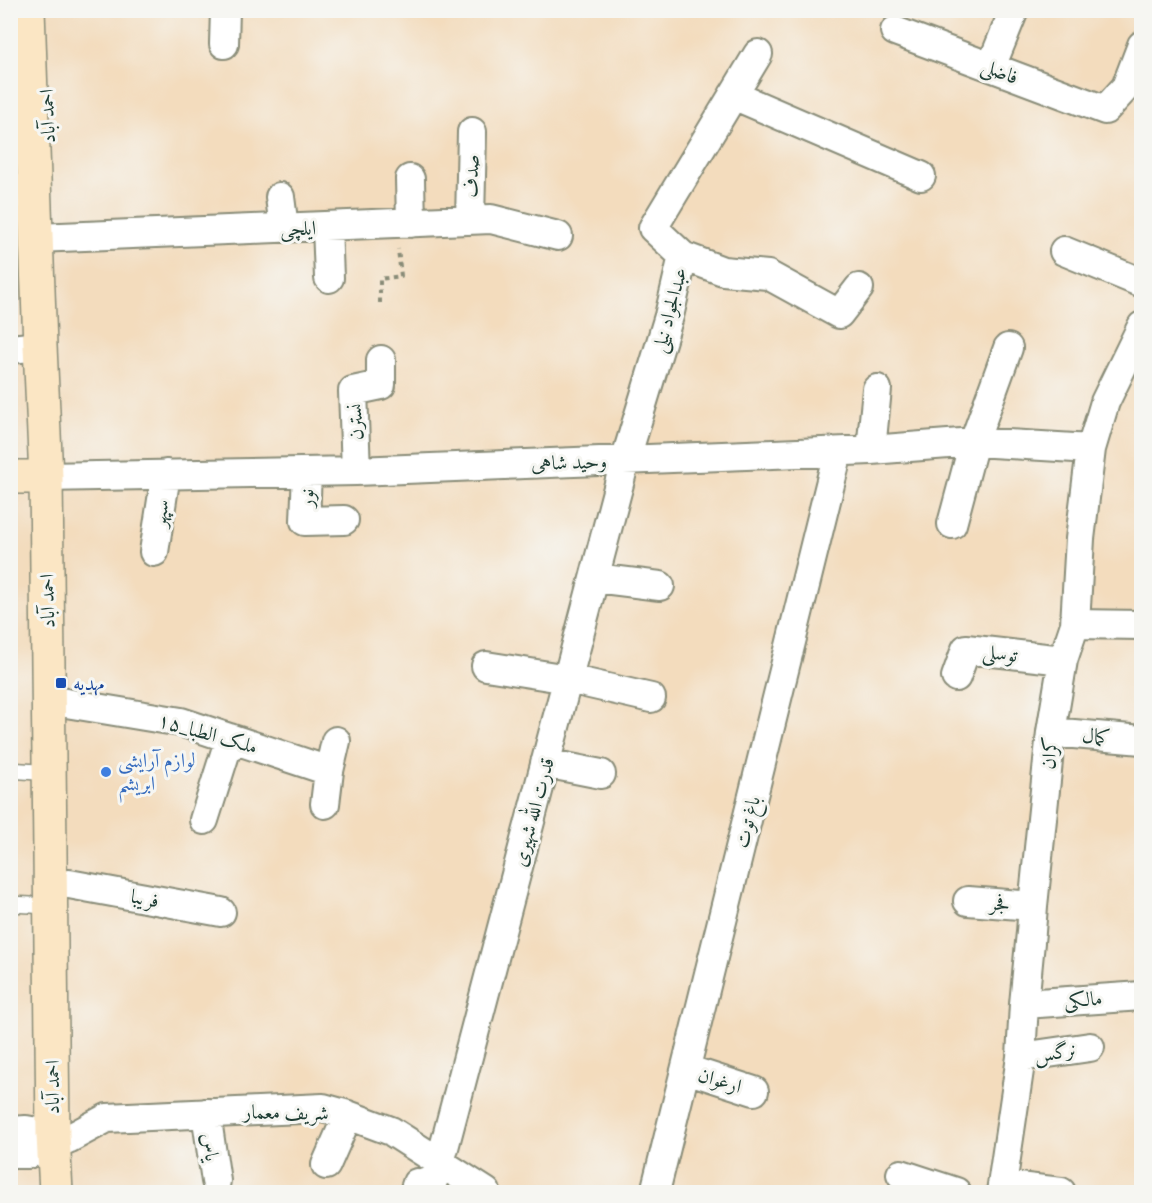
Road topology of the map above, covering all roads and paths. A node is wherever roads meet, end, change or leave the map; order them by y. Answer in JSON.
{"nodes":[{"id":1,"x":28,"y":10,"type":"edge"},
{"id":2,"x":44,"y":10,"type":"edge"},
{"id":3,"x":225,"y":10,"type":"edge"},
{"id":4,"x":1014,"y":10,"type":"edge"},
{"id":5,"x":895,"y":32,"type":"dead end"},
{"id":6,"x":224,"y":44,"type":"dead end"},
{"id":7,"x":1142,"y":45,"type":"edge"},
{"id":8,"x":758,"y":54,"type":"dead end"},
{"id":9,"x":991,"y":67,"type":"junction"},
{"id":10,"x":733,"y":95,"type":"junction"},
{"id":11,"x":472,"y":132,"type":"dead end"},
{"id":12,"x":921,"y":176,"type":"dead end"},
{"id":13,"x":410,"y":179,"type":"dead end"},
{"id":14,"x":280,"y":197,"type":"dead end"},
{"id":15,"x":23,"y":199,"type":"edge"},
{"id":16,"x":470,"y":220,"type":"junction"},
{"id":17,"x":403,"y":224,"type":"junction"},
{"id":18,"x":327,"y":226,"type":"junction"},
{"id":19,"x":284,"y":228,"type":"junction"},
{"id":20,"x":558,"y":236,"type":"dead end"},
{"id":21,"x":44,"y":237,"type":"junction"},
{"id":22,"x":1064,"y":251,"type":"dead end"},
{"id":23,"x":683,"y":256,"type":"junction"},
{"id":24,"x":329,"y":278,"type":"dead end"},
{"id":25,"x":1142,"y":283,"type":"edge"},
{"id":26,"x":860,"y":288,"type":"dead end"},
{"id":27,"x":380,"y":303,"type":"dead end"},
{"id":28,"x":1142,"y":326,"type":"edge"},
{"id":29,"x":25,"y":347,"type":"edge"},
{"id":30,"x":1008,"y":348,"type":"dead end"},
{"id":31,"x":381,"y":360,"type":"dead end"},
{"id":32,"x":877,"y":389,"type":"dead end"},
{"id":33,"x":974,"y":442,"type":"junction"},
{"id":34,"x":871,"y":450,"type":"junction"},
{"id":35,"x":1091,"y":450,"type":"junction"},
{"id":36,"x":838,"y":452,"type":"junction"},
{"id":37,"x":625,"y":461,"type":"junction"},
{"id":38,"x":356,"y":471,"type":"junction"},
{"id":39,"x":307,"y":472,"type":"junction"},
{"id":40,"x":166,"y":474,"type":"junction"},
{"id":41,"x":10,"y":477,"type":"edge"},
{"id":42,"x":52,"y":477,"type":"junction"},
{"id":43,"x":344,"y":520,"type":"dead end"},
{"id":44,"x":952,"y":524,"type":"dead end"},
{"id":45,"x":154,"y":552,"type":"dead end"},
{"id":46,"x":594,"y":578,"type":"junction"},
{"id":47,"x":660,"y":586,"type":"dead end"},
{"id":48,"x":1075,"y":624,"type":"junction"},
{"id":49,"x":1142,"y":625,"type":"edge"},
{"id":50,"x":1063,"y":660,"type":"junction"},
{"id":51,"x":486,"y":666,"type":"dead end"},
{"id":52,"x":956,"y":677,"type":"dead end"},
{"id":53,"x":568,"y":679,"type":"junction"},
{"id":54,"x":651,"y":698,"type":"dead end"},
{"id":55,"x":56,"y":701,"type":"junction"},
{"id":56,"x":1052,"y":732,"type":"junction"},
{"id":57,"x":230,"y":738,"type":"junction"},
{"id":58,"x":1142,"y":740,"type":"edge"},
{"id":59,"x":336,"y":741,"type":"dead end"},
{"id":60,"x":545,"y":763,"type":"junction"},
{"id":61,"x":10,"y":770,"type":"edge"},
{"id":62,"x":329,"y":771,"type":"junction"},
{"id":63,"x":49,"y":772,"type":"junction"},
{"id":64,"x":601,"y":774,"type":"dead end"},
{"id":65,"x":325,"y":804,"type":"dead end"},
{"id":66,"x":204,"y":820,"type":"dead end"},
{"id":67,"x":60,"y":895,"type":"junction"},
{"id":68,"x":968,"y":901,"type":"dead end"},
{"id":69,"x":10,"y":904,"type":"edge"},
{"id":70,"x":1033,"y":906,"type":"junction"},
{"id":71,"x":221,"y":912,"type":"dead end"},
{"id":72,"x":1142,"y":996,"type":"edge"},
{"id":73,"x":1024,"y":1004,"type":"junction"},
{"id":74,"x":1090,"y":1047,"type":"dead end"},
{"id":75,"x":1021,"y":1057,"type":"junction"},
{"id":76,"x":686,"y":1070,"type":"junction"},
{"id":77,"x":754,"y":1091,"type":"dead end"},
{"id":78,"x":206,"y":1113,"type":"junction"},
{"id":79,"x":348,"y":1115,"type":"junction"},
{"id":80,"x":10,"y":1131,"type":"edge"},
{"id":81,"x":59,"y":1139,"type":"junction"},
{"id":82,"x":10,"y":1154,"type":"edge"},
{"id":83,"x":440,"y":1163,"type":"junction"},
{"id":84,"x":326,"y":1165,"type":"dead end"},
{"id":85,"x":901,"y":1174,"type":"dead end"},
{"id":86,"x":216,"y":1181,"type":"dead end"},
{"id":87,"x":1002,"y":1189,"type":"edge"},
{"id":88,"x":56,"y":1192,"type":"edge"},
{"id":89,"x":72,"y":1192,"type":"edge"},
{"id":90,"x":414,"y":1192,"type":"edge"},
{"id":91,"x":486,"y":1192,"type":"edge"},
{"id":92,"x":655,"y":1192,"type":"edge"},
{"id":93,"x":956,"y":1192,"type":"edge"},
{"id":94,"x":1061,"y":1192,"type":"edge"}],
"edges":[{"from":1,"to":15,"type":"main road","name":"احمد آباد"},
{"from":2,"to":21,"type":"main road","name":"احمد آباد"},
{"from":3,"to":6,"type":"street"},
{"from":4,"to":9,"type":"street"},
{"from":5,"to":9,"type":"street","name":"فاضلی"},
{"from":7,"to":9,"type":"street","name":"فاضلی"},
{"from":8,"to":10,"type":"street","name":"عبدالجواد نیلی"},
{"from":10,"to":12,"type":"street"},
{"from":10,"to":23,"type":"street","name":"عبدالجواد نیلی"},
{"from":11,"to":16,"type":"street","name":"صدف"},
{"from":13,"to":17,"type":"street"},
{"from":14,"to":19,"type":"street"},
{"from":15,"to":21,"type":"main road","name":"احمد آباد"},
{"from":16,"to":17,"type":"street","name":"ایلچی"},
{"from":16,"to":20,"type":"street","name":"ایلچی"},
{"from":17,"to":18,"type":"street","name":"ایلچی"},
{"from":17,"to":27,"type":"path"},
{"from":18,"to":19,"type":"street","name":"ایلچی"},
{"from":18,"to":24,"type":"street"},
{"from":19,"to":21,"type":"street","name":"ایلچی"},
{"from":21,"to":29,"type":"main road","name":"احمد آباد"},
{"from":21,"to":42,"type":"main road","name":"احمد آباد"},
{"from":22,"to":25,"type":"street"},
{"from":23,"to":26,"type":"street"},
{"from":23,"to":37,"type":"street","name":"عبدالجواد نیلی"},
{"from":28,"to":35,"type":"street","name":"کران"},
{"from":29,"to":42,"type":"main road","name":"احمد آباد"},
{"from":30,"to":33,"type":"street"},
{"from":31,"to":38,"type":"street","name":"نسترن"},
{"from":32,"to":34,"type":"street"},
{"from":33,"to":34,"type":"street","name":"وحید شاهی"},
{"from":33,"to":35,"type":"street","name":"وحید شاهی"},
{"from":33,"to":44,"type":"street"},
{"from":34,"to":36,"type":"street","name":"وحید شاهی"},
{"from":35,"to":48,"type":"street","name":"کران"},
{"from":36,"to":37,"type":"street","name":"وحید شاهی"},
{"from":36,"to":76,"type":"street","name":"باغ توت"},
{"from":37,"to":38,"type":"street","name":"وحید شاهی"},
{"from":37,"to":46,"type":"street","name":"قدرت الله شهیری"},
{"from":38,"to":39,"type":"street","name":"وحید شاهی"},
{"from":39,"to":40,"type":"street","name":"وحید شاهی"},
{"from":39,"to":43,"type":"street","name":"نور"},
{"from":40,"to":42,"type":"street","name":"وحید شاهی"},
{"from":40,"to":45,"type":"street","name":"سپهر"},
{"from":41,"to":42,"type":"main road"},
{"from":42,"to":55,"type":"main road","name":"احمد آباد"},
{"from":46,"to":47,"type":"street"},
{"from":46,"to":53,"type":"street","name":"قدرت الله شهیری"},
{"from":48,"to":49,"type":"street"},
{"from":48,"to":50,"type":"street","name":"کران"},
{"from":50,"to":52,"type":"street","name":"توسلی"},
{"from":50,"to":56,"type":"street","name":"کران"},
{"from":51,"to":53,"type":"street"},
{"from":53,"to":54,"type":"street"},
{"from":53,"to":60,"type":"street","name":"قدرت الله شهیری"},
{"from":55,"to":57,"type":"street","name":"۱۵_ملک الطبا"},
{"from":55,"to":63,"type":"main road","name":"احمد آباد"},
{"from":55,"to":67,"type":"main road","name":"احمد آباد"},
{"from":56,"to":58,"type":"street","name":"کمال"},
{"from":56,"to":70,"type":"street","name":"کران"},
{"from":57,"to":62,"type":"street","name":"۱۵_ملک الطبا"},
{"from":57,"to":66,"type":"street"},
{"from":59,"to":62,"type":"street"},
{"from":60,"to":64,"type":"street"},
{"from":60,"to":83,"type":"street","name":"قدرت الله شهیری"},
{"from":61,"to":63,"type":"lane"},
{"from":62,"to":65,"type":"street"},
{"from":63,"to":67,"type":"main road","name":"احمد آباد"},
{"from":67,"to":69,"type":"lane"},
{"from":67,"to":71,"type":"street","name":"فریبا"},
{"from":67,"to":81,"type":"main road","name":"احمد آباد"},
{"from":68,"to":70,"type":"street","name":"فجر"},
{"from":70,"to":73,"type":"street","name":"کران"},
{"from":72,"to":73,"type":"street","name":"مالکی"},
{"from":73,"to":75,"type":"street","name":"کران"},
{"from":74,"to":75,"type":"street","name":"نرگس"},
{"from":75,"to":87,"type":"street","name":"کران"},
{"from":76,"to":77,"type":"street","name":"ارغوان"},
{"from":76,"to":92,"type":"street","name":"باغ توت"},
{"from":78,"to":79,"type":"street","name":"شریف معمار"},
{"from":78,"to":81,"type":"street","name":"شریف معمار"},
{"from":78,"to":86,"type":"street","name":"یاس"},
{"from":79,"to":83,"type":"street","name":"شریف معمار"},
{"from":79,"to":84,"type":"street"},
{"from":80,"to":81,"type":"street"},
{"from":81,"to":82,"type":"street","name":"شریف معمار"},
{"from":81,"to":88,"type":"main road","name":"احمد آباد"},
{"from":81,"to":89,"type":"main road","name":"احمد آباد"},
{"from":83,"to":90,"type":"street","name":"قدرت الله شهیری"},
{"from":83,"to":91,"type":"street","name":"شریف معمار"},
{"from":85,"to":93,"type":"street"},
{"from":87,"to":94,"type":"street"}]}
